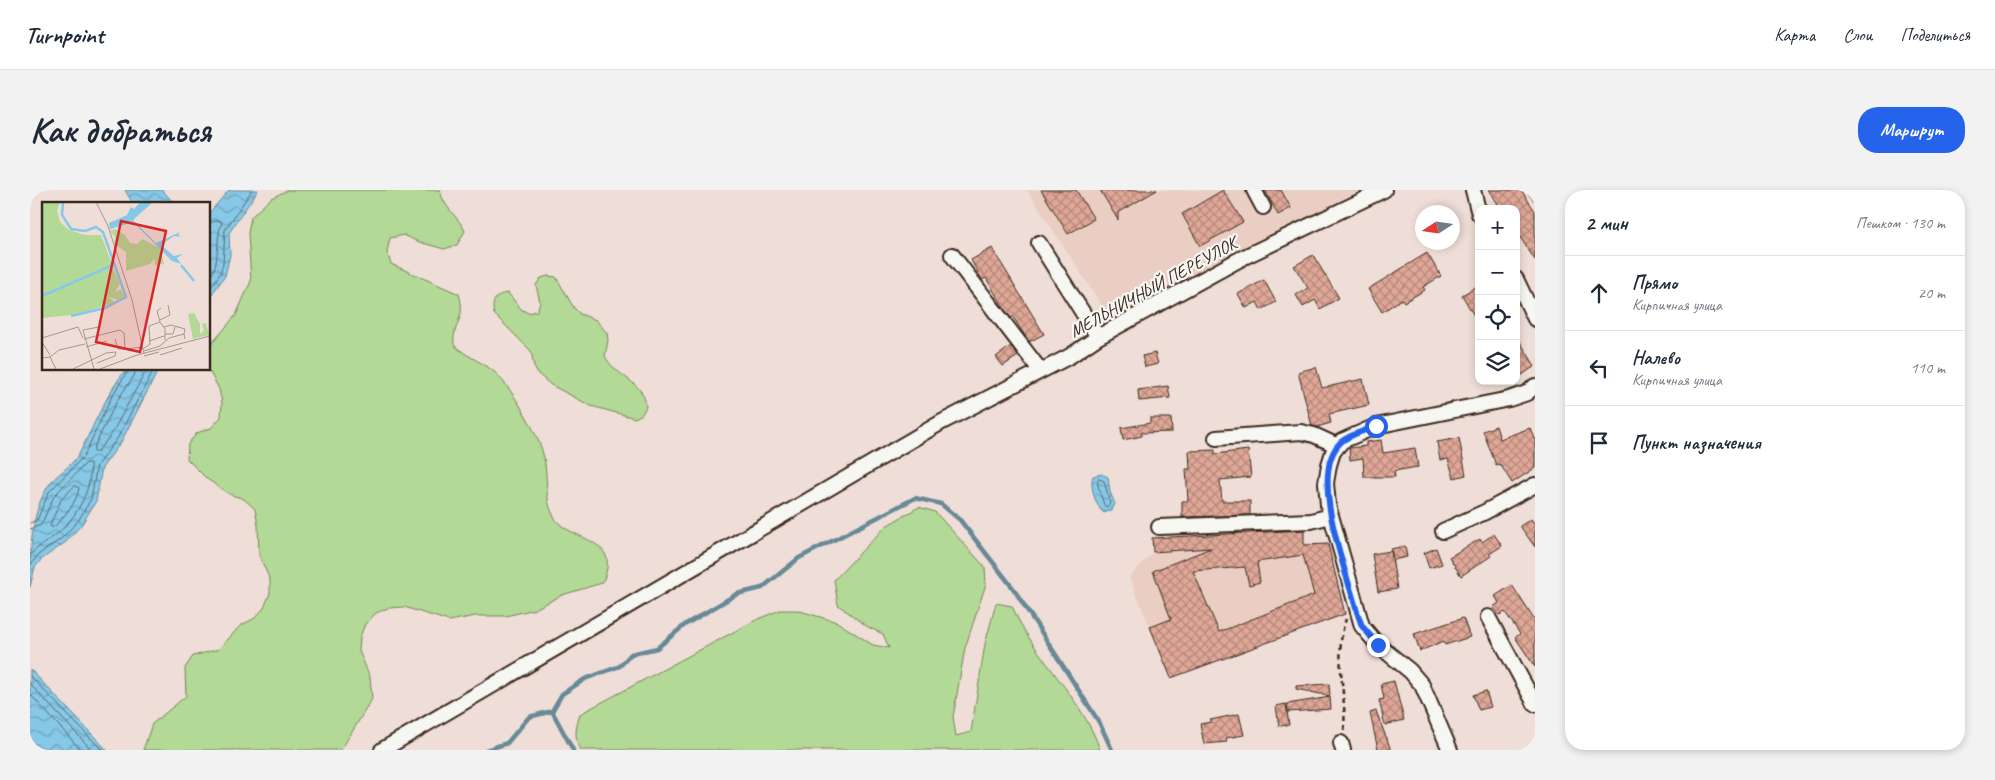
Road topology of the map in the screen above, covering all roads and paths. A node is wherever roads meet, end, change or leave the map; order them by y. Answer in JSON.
{"nodes":[{"id":1,"x":1254,"y":190,"type":"edge"},
{"id":2,"x":1384,"y":190,"type":"edge"},
{"id":3,"x":1473,"y":190,"type":"edge"},
{"id":4,"x":1477,"y":205,"type":"edge"},
{"id":5,"x":1263,"y":207,"type":"dead end"},
{"id":6,"x":1039,"y":243,"type":"dead end"},
{"id":7,"x":952,"y":255,"type":"dead end"},
{"id":8,"x":1520,"y":287,"type":"edge"},
{"id":9,"x":1535,"y":319,"type":"edge"},
{"id":10,"x":1098,"y":337,"type":"junction"},
{"id":11,"x":1040,"y":370,"type":"junction"},
{"id":12,"x":1535,"y":386,"type":"edge"},
{"id":13,"x":1216,"y":438,"type":"dead end"},
{"id":14,"x":1338,"y":446,"type":"junction"},
{"id":15,"x":1535,"y":486,"type":"edge"},
{"id":16,"x":1331,"y":516,"type":"junction"},
{"id":17,"x":1159,"y":527,"type":"dead end"},
{"id":18,"x":1443,"y":531,"type":"dead end"},
{"id":19,"x":1354,"y":601,"type":"junction"},
{"id":20,"x":1488,"y":617,"type":"dead end"},
{"id":21,"x":1535,"y":704,"type":"edge"},
{"id":22,"x":1342,"y":747,"type":"edge"},
{"id":23,"x":382,"y":750,"type":"edge"},
{"id":24,"x":1450,"y":750,"type":"edge"}],
"edges":[{"from":1,"to":5,"type":"street"},
{"from":2,"to":10,"type":"street","name":"МЕЛЬНИЧНЫЙ ПЕРЕУЛОК"},
{"from":3,"to":4,"type":"street"},
{"from":6,"to":10,"type":"street"},
{"from":7,"to":11,"type":"street"},
{"from":8,"to":9,"type":"street"},
{"from":10,"to":11,"type":"street","name":"МЕЛЬНИЧНЫЙ ПЕРЕУЛОК"},
{"from":11,"to":23,"type":"street","name":"МЕЛЬНИЧНЫЙ ПЕРЕУЛОК"},
{"from":12,"to":14,"type":"street"},
{"from":13,"to":14,"type":"street"},
{"from":14,"to":16,"type":"street"},
{"from":15,"to":18,"type":"street"},
{"from":16,"to":17,"type":"street"},
{"from":16,"to":19,"type":"street"},
{"from":19,"to":22,"type":"path"},
{"from":19,"to":24,"type":"street"},
{"from":20,"to":21,"type":"street"}]}
